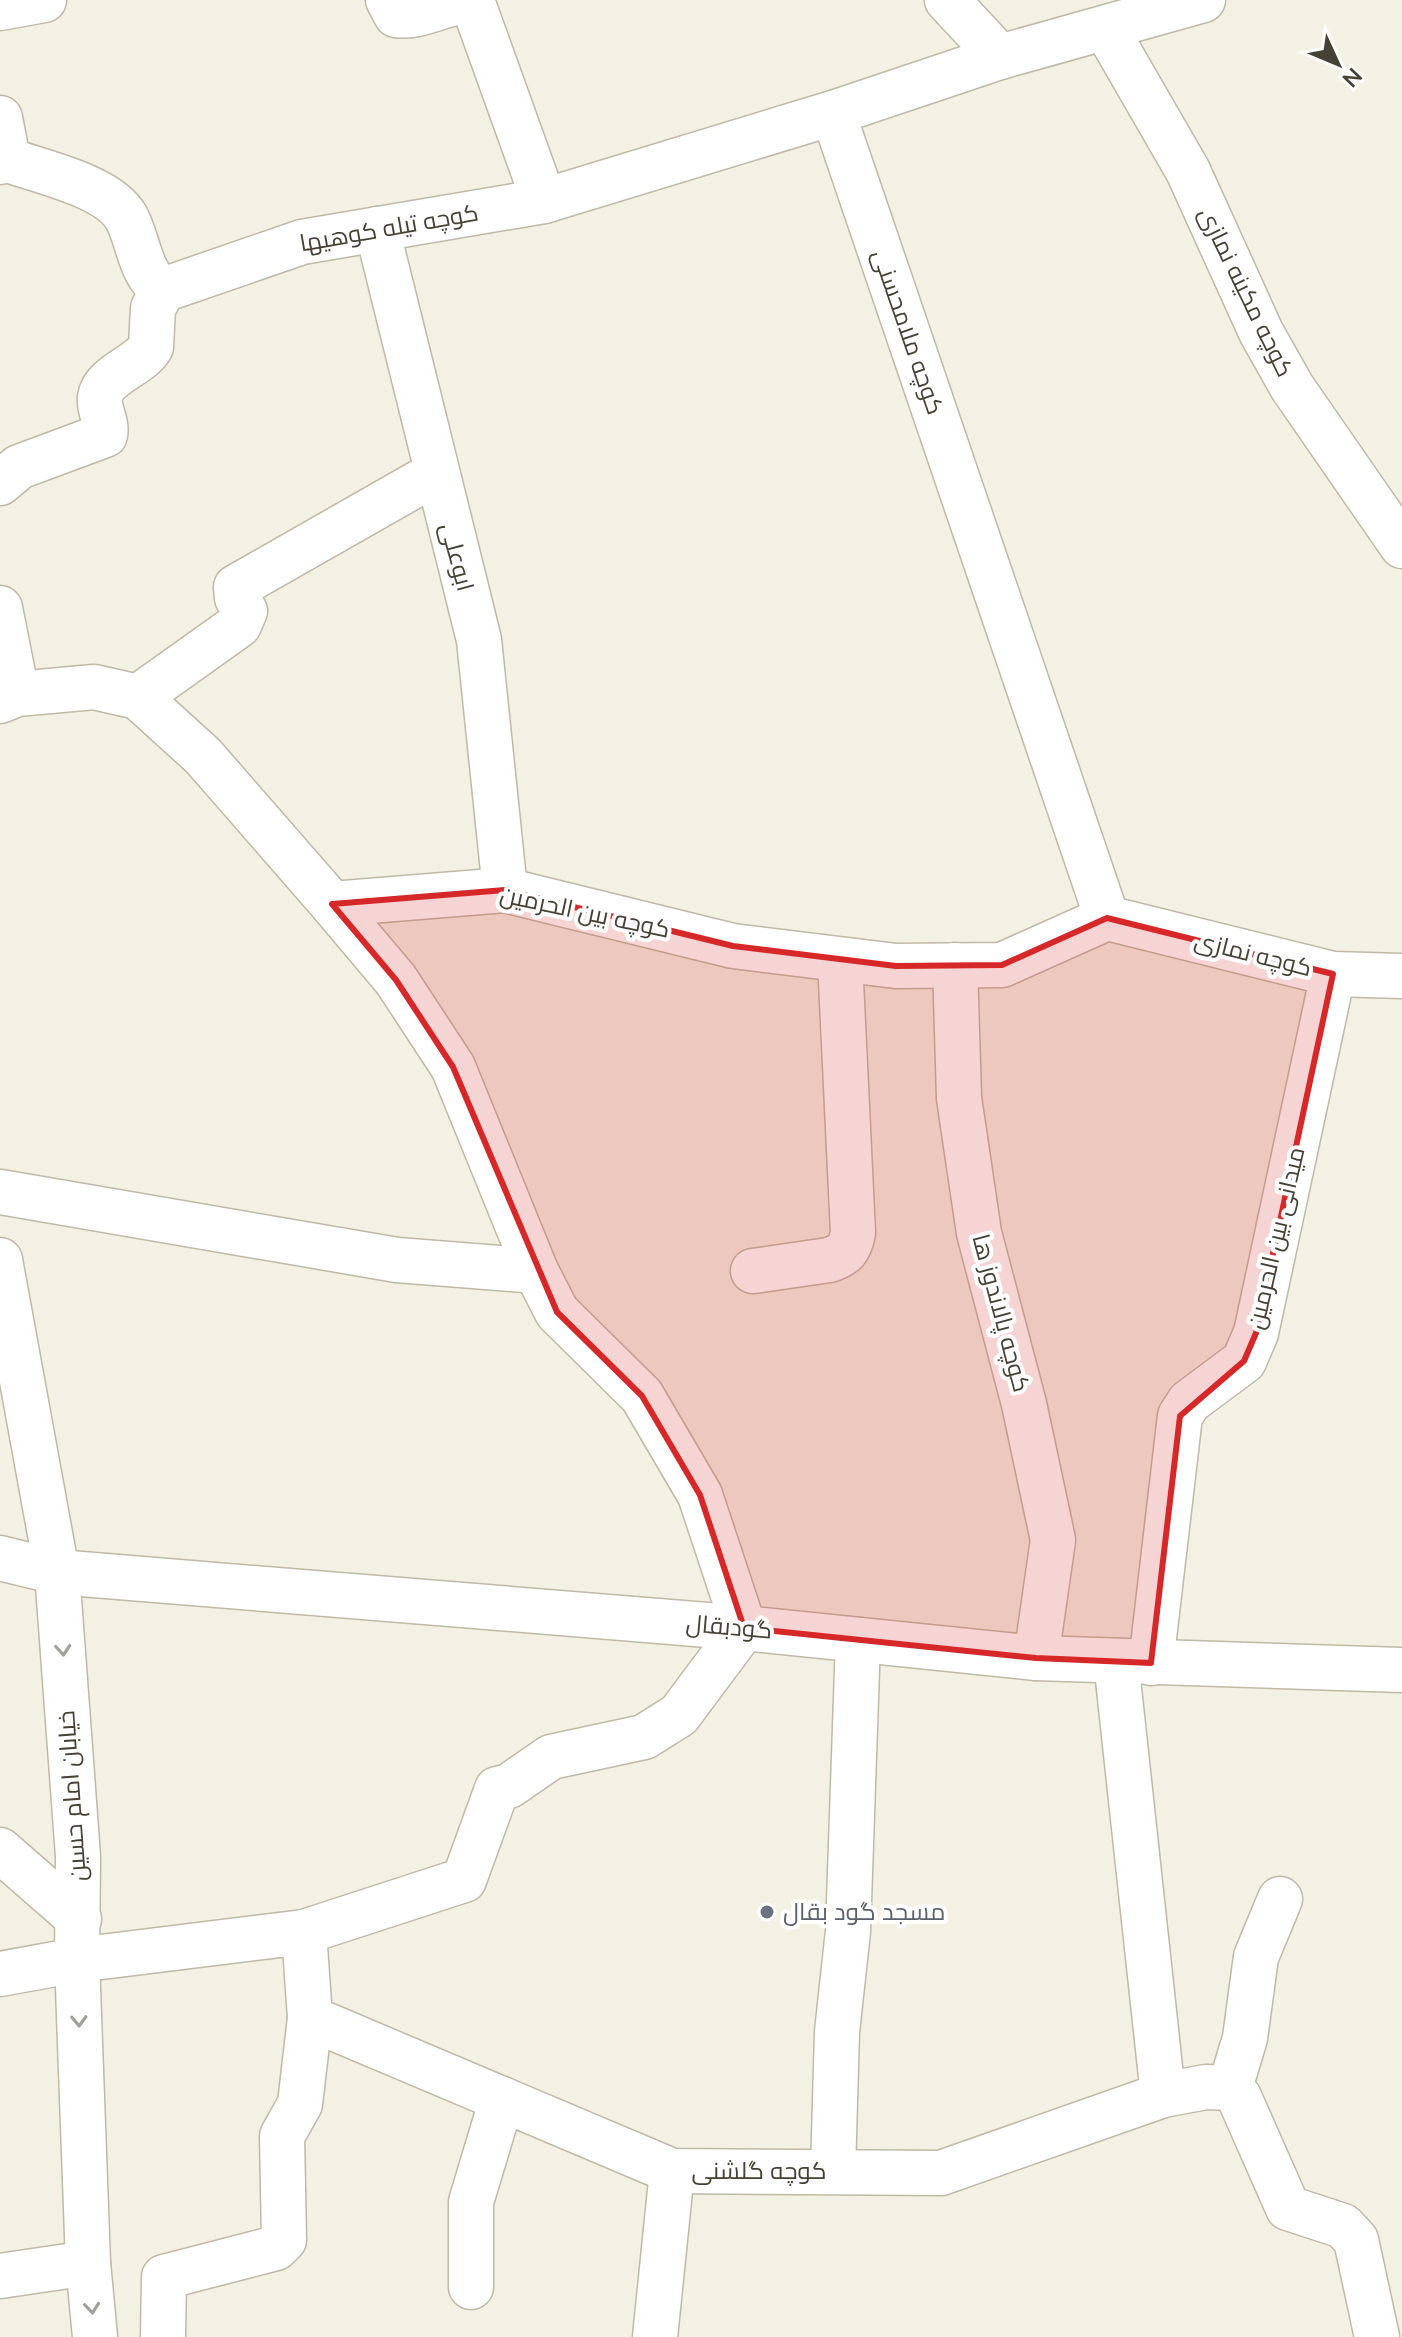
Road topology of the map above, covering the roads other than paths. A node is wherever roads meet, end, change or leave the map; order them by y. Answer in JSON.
{"nodes":[{"id":1,"x":44,"y":0,"type":"edge"},
{"id":2,"x":388,"y":0,"type":"edge"},
{"id":3,"x":947,"y":0,"type":"edge"},
{"id":4,"x":1203,"y":0,"type":"edge"},
{"id":5,"x":0,"y":8,"type":"edge"},
{"id":6,"x":1106,"y":29,"type":"junction"},
{"id":7,"x":1000,"y":57,"type":"junction"},
{"id":8,"x":833,"y":113,"type":"junction"},
{"id":9,"x":0,"y":118,"type":"edge"},
{"id":10,"x":4,"y":161,"type":"edge"},
{"id":11,"x":544,"y":201,"type":"junction"},
{"id":12,"x":377,"y":229,"type":"junction"},
{"id":13,"x":163,"y":290,"type":"junction"},
{"id":14,"x":436,"y":473,"type":"junction"},
{"id":15,"x":0,"y":483,"type":"edge"},
{"id":16,"x":1402,"y":546,"type":"edge"},
{"id":17,"x":0,"y":608,"type":"edge"},
{"id":18,"x":138,"y":697,"type":"junction"},
{"id":19,"x":8,"y":698,"type":"edge"},
{"id":20,"x":505,"y":890,"type":"junction"},
{"id":21,"x":332,"y":904,"type":"junction"},
{"id":22,"x":1107,"y":918,"type":"junction"},
{"id":23,"x":840,"y":960,"type":"junction"},
{"id":24,"x":955,"y":965,"type":"junction"},
{"id":25,"x":1333,"y":974,"type":"junction"},
{"id":26,"x":1402,"y":976,"type":"edge"},
{"id":27,"x":0,"y":1192,"type":"edge"},
{"id":28,"x":0,"y":1260,"type":"edge"},
{"id":29,"x":536,"y":1271,"type":"junction"},
{"id":30,"x":753,"y":1271,"type":"dead end"},
{"id":31,"x":10,"y":1358,"type":"edge"},
{"id":32,"x":0,"y":1558,"type":"edge"},
{"id":33,"x":57,"y":1572,"type":"junction"},
{"id":34,"x":0,"y":1589,"type":"edge"},
{"id":35,"x":744,"y":1628,"type":"junction"},
{"id":36,"x":858,"y":1640,"type":"junction"},
{"id":37,"x":1036,"y":1658,"type":"junction"},
{"id":38,"x":1134,"y":1662,"type":"junction"},
{"id":39,"x":1402,"y":1670,"type":"edge"},
{"id":40,"x":0,"y":1850,"type":"edge"},
{"id":41,"x":19,"y":1888,"type":"edge"},
{"id":42,"x":1280,"y":1899,"type":"dead end"},
{"id":43,"x":304,"y":1932,"type":"junction"},
{"id":44,"x":78,"y":1940,"type":"junction"},
{"id":45,"x":0,"y":1974,"type":"edge"},
{"id":46,"x":310,"y":2018,"type":"junction"},
{"id":47,"x":1230,"y":2088,"type":"junction"},
{"id":48,"x":1163,"y":2095,"type":"junction"},
{"id":49,"x":502,"y":2099,"type":"junction"},
{"id":50,"x":672,"y":2171,"type":"junction"},
{"id":51,"x":833,"y":2171,"type":"junction"},
{"id":52,"x":88,"y":2263,"type":"junction"},
{"id":53,"x":0,"y":2276,"type":"edge"},
{"id":54,"x":471,"y":2287,"type":"dead end"},
{"id":55,"x":95,"y":2337,"type":"edge"},
{"id":56,"x":163,"y":2337,"type":"edge"},
{"id":57,"x":655,"y":2337,"type":"edge"},
{"id":58,"x":1377,"y":2337,"type":"edge"}],
"edges":[{"from":1,"to":5,"type":"street"},
{"from":2,"to":11,"type":"street"},
{"from":3,"to":7,"type":"street"},
{"from":4,"to":6,"type":"street"},
{"from":6,"to":7,"type":"street"},
{"from":6,"to":16,"type":"street","name":"کوچه مکینه نمازی"},
{"from":7,"to":8,"type":"street"},
{"from":8,"to":11,"type":"street","name":"کوچه تیله کوهیها"},
{"from":8,"to":22,"type":"street","name":"کوچه ملامحسنی"},
{"from":9,"to":10,"type":"street"},
{"from":10,"to":13,"type":"street"},
{"from":11,"to":12,"type":"street","name":"کوچه تیله کوهیها"},
{"from":12,"to":13,"type":"street","name":"کوچه تیله کوهیها"},
{"from":12,"to":14,"type":"street","name":"ابوعلی"},
{"from":13,"to":15,"type":"street"},
{"from":14,"to":18,"type":"street"},
{"from":14,"to":20,"type":"street","name":"ابوعلی"},
{"from":17,"to":19,"type":"street"},
{"from":18,"to":19,"type":"street"},
{"from":18,"to":21,"type":"street"},
{"from":20,"to":21,"type":"street","name":"کوچه بین الحرمین"},
{"from":20,"to":23,"type":"street","name":"کوچه بین الحرمین"},
{"from":21,"to":29,"type":"street"},
{"from":22,"to":24,"type":"street","name":"کوچه بین الحرمین"},
{"from":22,"to":25,"type":"street","name":"کوچه نمازی"},
{"from":23,"to":24,"type":"street","name":"کوچه بین الحرمین"},
{"from":23,"to":30,"type":"street"},
{"from":24,"to":37,"type":"street","name":"کوچه پالاندوز ها"},
{"from":25,"to":26,"type":"street","name":"کوچه نمازی"},
{"from":25,"to":38,"type":"street","name":"میدانی بین الحرمین"},
{"from":27,"to":29,"type":"street"},
{"from":28,"to":31,"type":"street","name":"خیابان امام حسین"},
{"from":29,"to":35,"type":"street"},
{"from":31,"to":33,"type":"street","name":"خیابان امام حسین"},
{"from":32,"to":33,"type":"street"},
{"from":33,"to":34,"type":"street"},
{"from":33,"to":35,"type":"street","name":"گودبقال"},
{"from":33,"to":44,"type":"street","name":"خیابان امام حسین","one_way":true},
{"from":35,"to":36,"type":"street","name":"گودبقال"},
{"from":35,"to":43,"type":"street"},
{"from":36,"to":37,"type":"street","name":"گودبقال"},
{"from":36,"to":51,"type":"street"},
{"from":37,"to":38,"type":"street","name":"گودبقال"},
{"from":38,"to":39,"type":"street","name":"گودبقال"},
{"from":38,"to":48,"type":"street","name":"میدانی بین الحرمین"},
{"from":40,"to":41,"type":"street"},
{"from":41,"to":44,"type":"street"},
{"from":42,"to":47,"type":"street"},
{"from":43,"to":44,"type":"street"},
{"from":43,"to":46,"type":"street"},
{"from":44,"to":45,"type":"street"},
{"from":44,"to":52,"type":"street","name":"خیابان امام حسین","one_way":true},
{"from":46,"to":49,"type":"street","name":"کوچه گلشنی"},
{"from":46,"to":56,"type":"street"},
{"from":47,"to":48,"type":"street","name":"کوچه گلشنی"},
{"from":47,"to":58,"type":"street"},
{"from":48,"to":51,"type":"street","name":"کوچه گلشنی"},
{"from":49,"to":50,"type":"street","name":"کوچه گلشنی"},
{"from":49,"to":54,"type":"street"},
{"from":50,"to":51,"type":"street","name":"کوچه گلشنی"},
{"from":50,"to":57,"type":"street"},
{"from":52,"to":53,"type":"street"},
{"from":52,"to":55,"type":"street","name":"خیابان امام حسین","one_way":true}]}
